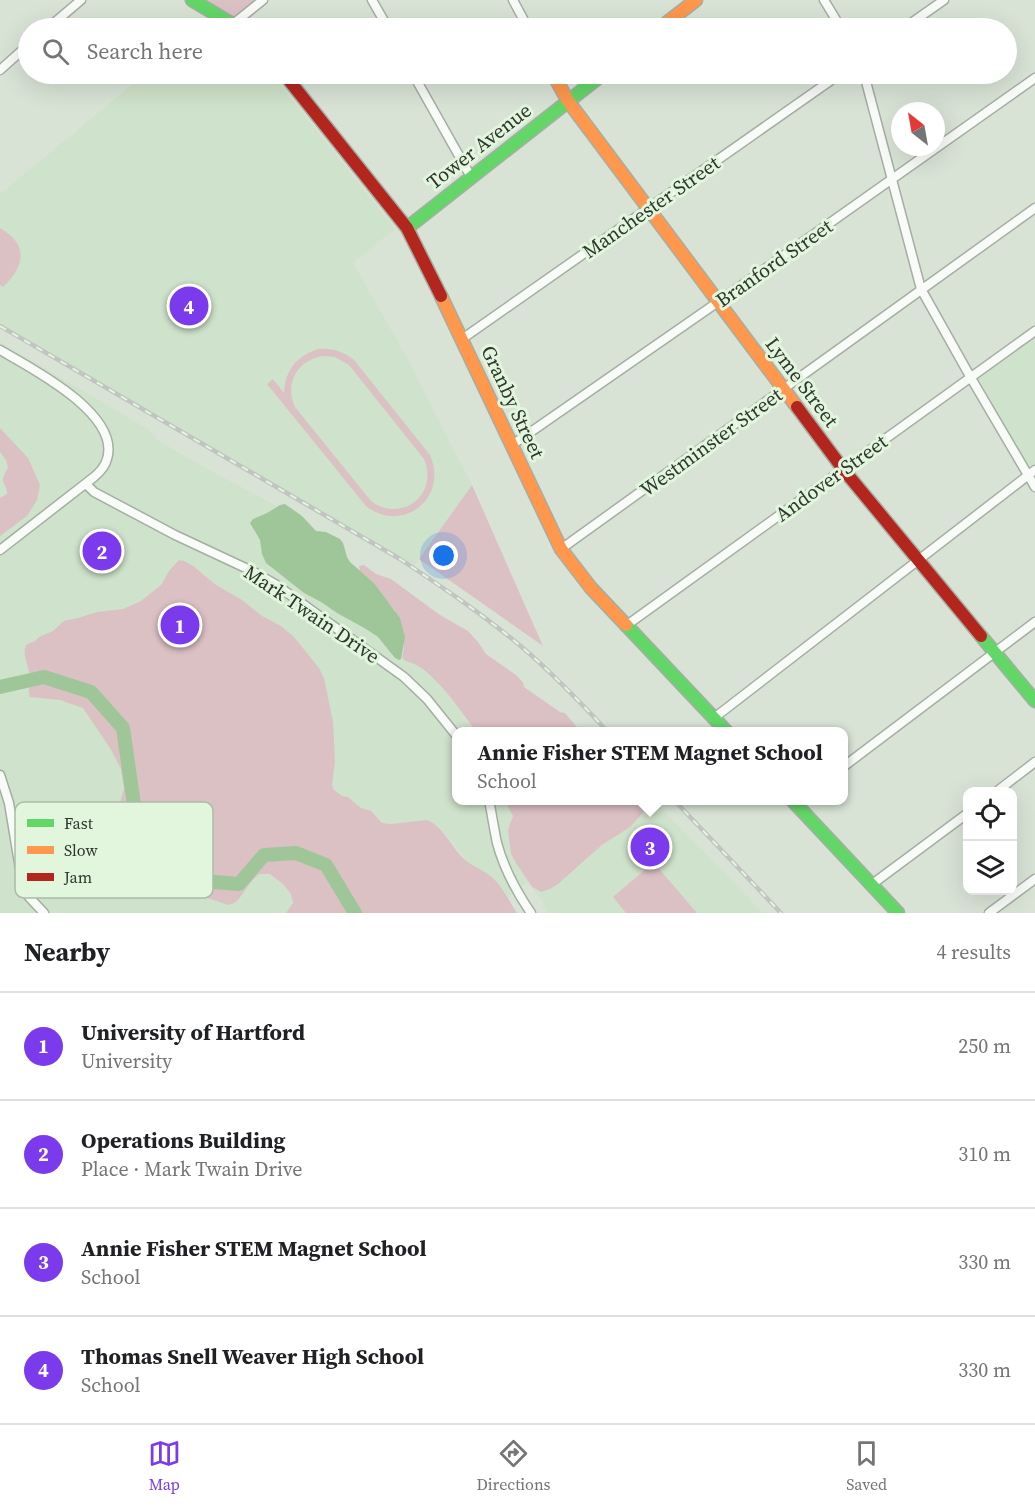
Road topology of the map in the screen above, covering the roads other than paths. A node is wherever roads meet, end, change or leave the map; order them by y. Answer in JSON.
{"nodes":[{"id":1,"x":81,"y":0,"type":"edge"},
{"id":2,"x":192,"y":0,"type":"edge"},
{"id":3,"x":263,"y":0,"type":"edge"},
{"id":4,"x":372,"y":0,"type":"edge"},
{"id":5,"x":513,"y":0,"type":"edge"},
{"id":6,"x":696,"y":0,"type":"edge"},
{"id":7,"x":824,"y":0,"type":"edge"},
{"id":8,"x":944,"y":0,"type":"edge"},
{"id":9,"x":60,"y":18,"type":"edge"},
{"id":10,"x":222,"y":18,"type":"edge"},
{"id":11,"x":244,"y":18,"type":"edge"},
{"id":12,"x":382,"y":18,"type":"edge"},
{"id":13,"x":523,"y":18,"type":"edge"},
{"id":14,"x":673,"y":18,"type":"edge"},
{"id":15,"x":835,"y":18,"type":"edge"},
{"id":16,"x":918,"y":18,"type":"edge"},
{"id":17,"x":18,"y":54,"type":"edge"},
{"id":18,"x":0,"y":70,"type":"edge"},
{"id":19,"x":1035,"y":78,"type":"edge"},
{"id":20,"x":292,"y":84,"type":"edge"},
{"id":21,"x":419,"y":84,"type":"edge"},
{"id":22,"x":559,"y":84,"type":"edge"},
{"id":23,"x":590,"y":84,"type":"edge"},
{"id":24,"x":826,"y":84,"type":"edge"},
{"id":25,"x":867,"y":84,"type":"edge"},
{"id":26,"x":568,"y":101,"type":"junction"},
{"id":27,"x":471,"y":177,"type":"junction"},
{"id":28,"x":892,"y":179,"type":"junction"},
{"id":29,"x":1035,"y":208,"type":"edge"},
{"id":30,"x":648,"y":209,"type":"junction"},
{"id":31,"x":407,"y":228,"type":"junction"},
{"id":32,"x":921,"y":289,"type":"junction"},
{"id":33,"x":718,"y":302,"type":"junction"},
{"id":34,"x":1035,"y":331,"type":"edge"},
{"id":35,"x":462,"y":339,"type":"junction"},
{"id":36,"x":0,"y":350,"type":"edge"},
{"id":37,"x":971,"y":378,"type":"junction"},
{"id":38,"x":783,"y":390,"type":"junction"},
{"id":39,"x":512,"y":446,"type":"junction"},
{"id":40,"x":843,"y":469,"type":"junction"},
{"id":41,"x":1031,"y":472,"type":"edge"},
{"id":42,"x":86,"y":484,"type":"junction"},
{"id":43,"x":1035,"y":487,"type":"edge"},
{"id":44,"x":561,"y":549,"type":"junction"},
{"id":45,"x":0,"y":550,"type":"edge"},
{"id":46,"x":918,"y":560,"type":"junction"},
{"id":47,"x":1035,"y":622,"type":"edge"},
{"id":48,"x":627,"y":625,"type":"junction"},
{"id":49,"x":995,"y":653,"type":"junction"},
{"id":50,"x":1035,"y":701,"type":"edge"},
{"id":51,"x":714,"y":718,"type":"junction"},
{"id":52,"x":722,"y":727,"type":"edge"},
{"id":53,"x":452,"y":730,"type":"edge"},
{"id":54,"x":1035,"y":762,"type":"edge"},
{"id":55,"x":848,"y":763,"type":"edge"},
{"id":56,"x":0,"y":775,"type":"edge"},
{"id":57,"x":1002,"y":787,"type":"edge"},
{"id":58,"x":490,"y":805,"type":"edge"},
{"id":59,"x":799,"y":805,"type":"edge"},
{"id":60,"x":963,"y":817,"type":"edge"},
{"id":61,"x":15,"y":840,"type":"edge"},
{"id":62,"x":1035,"y":879,"type":"edge"},
{"id":63,"x":871,"y":885,"type":"junction"},
{"id":64,"x":30,"y":898,"type":"edge"},
{"id":65,"x":44,"y":913,"type":"edge"},
{"id":66,"x":531,"y":913,"type":"edge"},
{"id":67,"x":898,"y":913,"type":"edge"},
{"id":68,"x":989,"y":913,"type":"edge"}],
"edges":[{"from":1,"to":9,"type":"street"},
{"from":2,"to":10,"type":"main road"},
{"from":3,"to":11,"type":"street"},
{"from":4,"to":12,"type":"street"},
{"from":5,"to":13,"type":"street"},
{"from":6,"to":14,"type":"main road"},
{"from":7,"to":15,"type":"street"},
{"from":8,"to":16,"type":"street"},
{"from":17,"to":18,"type":"street"},
{"from":19,"to":28,"type":"street","name":"Branford Street"},
{"from":20,"to":31,"type":"main road","name":"Granby Street"},
{"from":21,"to":27,"type":"street"},
{"from":22,"to":26,"type":"main road","name":"Lyme Street"},
{"from":23,"to":26,"type":"main road","name":"Tower Avenue"},
{"from":24,"to":30,"type":"street","name":"Manchester Street"},
{"from":25,"to":28,"type":"street"},
{"from":26,"to":27,"type":"main road","name":"Tower Avenue"},
{"from":26,"to":30,"type":"main road","name":"Lyme Street"},
{"from":27,"to":31,"type":"main road","name":"Tower Avenue"},
{"from":28,"to":32,"type":"street"},
{"from":28,"to":33,"type":"street","name":"Branford Street"},
{"from":29,"to":32,"type":"street","name":"Westminster Street"},
{"from":30,"to":33,"type":"main road","name":"Lyme Street"},
{"from":30,"to":35,"type":"street","name":"Manchester Street"},
{"from":31,"to":35,"type":"main road","name":"Granby Street"},
{"from":32,"to":37,"type":"street"},
{"from":32,"to":38,"type":"street","name":"Westminster Street"},
{"from":33,"to":38,"type":"main road","name":"Lyme Street"},
{"from":33,"to":39,"type":"street","name":"Branford Street"},
{"from":34,"to":37,"type":"street","name":"Andover Street"},
{"from":35,"to":39,"type":"main road","name":"Granby Street"},
{"from":36,"to":42,"type":"street"},
{"from":37,"to":40,"type":"street","name":"Andover Street"},
{"from":37,"to":41,"type":"street"},
{"from":38,"to":40,"type":"main road","name":"Lyme Street"},
{"from":38,"to":44,"type":"street","name":"Westminster Street"},
{"from":39,"to":44,"type":"main road","name":"Granby Street"},
{"from":40,"to":46,"type":"main road","name":"Lyme Street"},
{"from":40,"to":48,"type":"street","name":"Andover Street"},
{"from":41,"to":43,"type":"street"},
{"from":41,"to":46,"type":"street"},
{"from":42,"to":45,"type":"street"},
{"from":42,"to":53,"type":"street","name":"Mark Twain Drive"},
{"from":44,"to":48,"type":"main road","name":"Granby Street"},
{"from":46,"to":49,"type":"main road","name":"Lyme Street"},
{"from":46,"to":51,"type":"street"},
{"from":47,"to":49,"type":"street"},
{"from":48,"to":51,"type":"main road","name":"Granby Street"},
{"from":49,"to":50,"type":"main road","name":"Lyme Street"},
{"from":49,"to":55,"type":"street"},
{"from":51,"to":52,"type":"main road","name":"Granby Street"},
{"from":54,"to":57,"type":"street"},
{"from":56,"to":61,"type":"street"},
{"from":58,"to":66,"type":"street"},
{"from":59,"to":63,"type":"main road"},
{"from":60,"to":63,"type":"street"},
{"from":62,"to":68,"type":"street"},
{"from":63,"to":67,"type":"main road"},
{"from":64,"to":65,"type":"street"}]}
